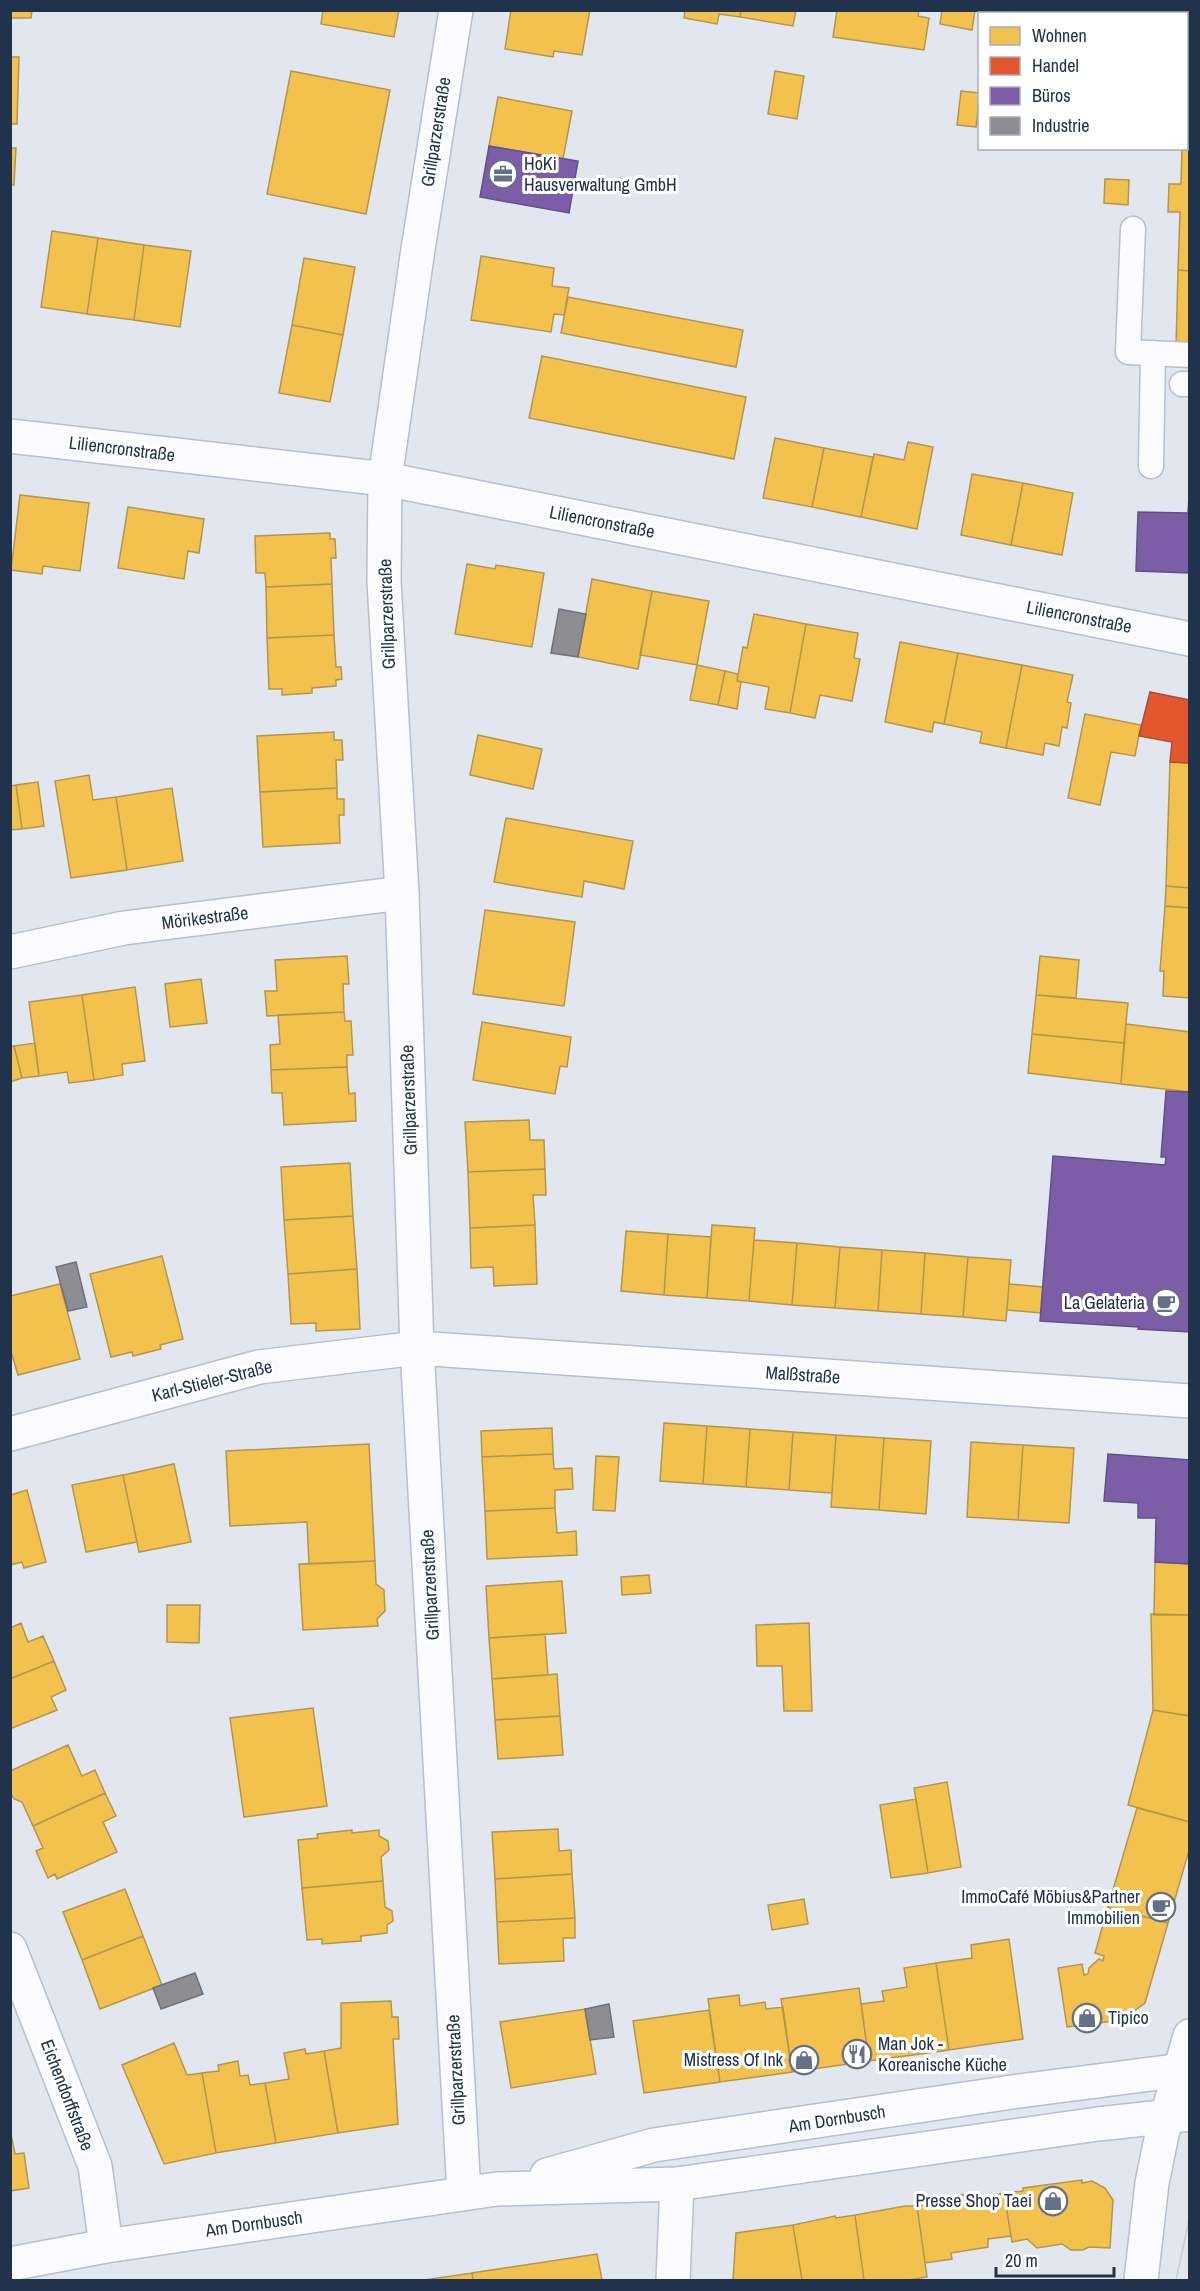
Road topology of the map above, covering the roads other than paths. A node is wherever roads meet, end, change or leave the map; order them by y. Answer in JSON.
{"nodes":[{"id":1,"x":456,"y":10,"type":"edge"},
{"id":2,"x":1133,"y":229,"type":"dead end"},
{"id":3,"x":1153,"y":353,"type":"junction"},
{"id":4,"x":1190,"y":355,"type":"edge"},
{"id":5,"x":10,"y":436,"type":"edge"},
{"id":6,"x":1151,"y":466,"type":"dead end"},
{"id":7,"x":385,"y":479,"type":"junction"},
{"id":8,"x":1190,"y":639,"type":"edge"},
{"id":9,"x":402,"y":893,"type":"junction"},
{"id":10,"x":10,"y":952,"type":"edge"},
{"id":11,"x":417,"y":1348,"type":"junction"},
{"id":12,"x":1190,"y":1401,"type":"edge"},
{"id":13,"x":10,"y":1434,"type":"edge"},
{"id":14,"x":10,"y":1949,"type":"edge"},
{"id":15,"x":1190,"y":2036,"type":"edge"},
{"id":16,"x":1185,"y":2069,"type":"edge"},
{"id":17,"x":1179,"y":2115,"type":"edge"},
{"id":18,"x":677,"y":2184,"type":"junction"},
{"id":19,"x":497,"y":2189,"type":"junction"},
{"id":20,"x":464,"y":2193,"type":"junction"},
{"id":21,"x":106,"y":2246,"type":"junction"},
{"id":22,"x":10,"y":2264,"type":"edge"},
{"id":23,"x":673,"y":2280,"type":"edge"},
{"id":24,"x":1141,"y":2280,"type":"edge"}],
"edges":[{"from":1,"to":7,"type":"street","name":"Grillparzerstraße"},
{"from":2,"to":3,"type":"lane"},
{"from":3,"to":4,"type":"lane"},
{"from":3,"to":6,"type":"lane"},
{"from":5,"to":7,"type":"street","name":"Liliencronstraße"},
{"from":7,"to":8,"type":"street","name":"Liliencronstraße"},
{"from":7,"to":9,"type":"street","name":"Grillparzerstraße"},
{"from":9,"to":10,"type":"street","name":"Mörikestraße"},
{"from":9,"to":11,"type":"street","name":"Grillparzerstraße"},
{"from":11,"to":12,"type":"street","name":"Malßstraße"},
{"from":11,"to":13,"type":"street","name":"Karl-Stieler-Straße"},
{"from":11,"to":20,"type":"street","name":"Grillparzerstraße"},
{"from":14,"to":21,"type":"street","name":"Eichendorffstraße"},
{"from":15,"to":16,"type":"street"},
{"from":16,"to":17,"type":"street"},
{"from":16,"to":19,"type":"street","name":"Am Dornbusch"},
{"from":17,"to":18,"type":"street","name":"Am Dornbusch"},
{"from":17,"to":24,"type":"street"},
{"from":18,"to":19,"type":"street","name":"Am Dornbusch"},
{"from":18,"to":23,"type":"street"},
{"from":19,"to":20,"type":"street","name":"Am Dornbusch"},
{"from":20,"to":21,"type":"street","name":"Am Dornbusch"},
{"from":21,"to":22,"type":"street","name":"Am Dornbusch"}]}
